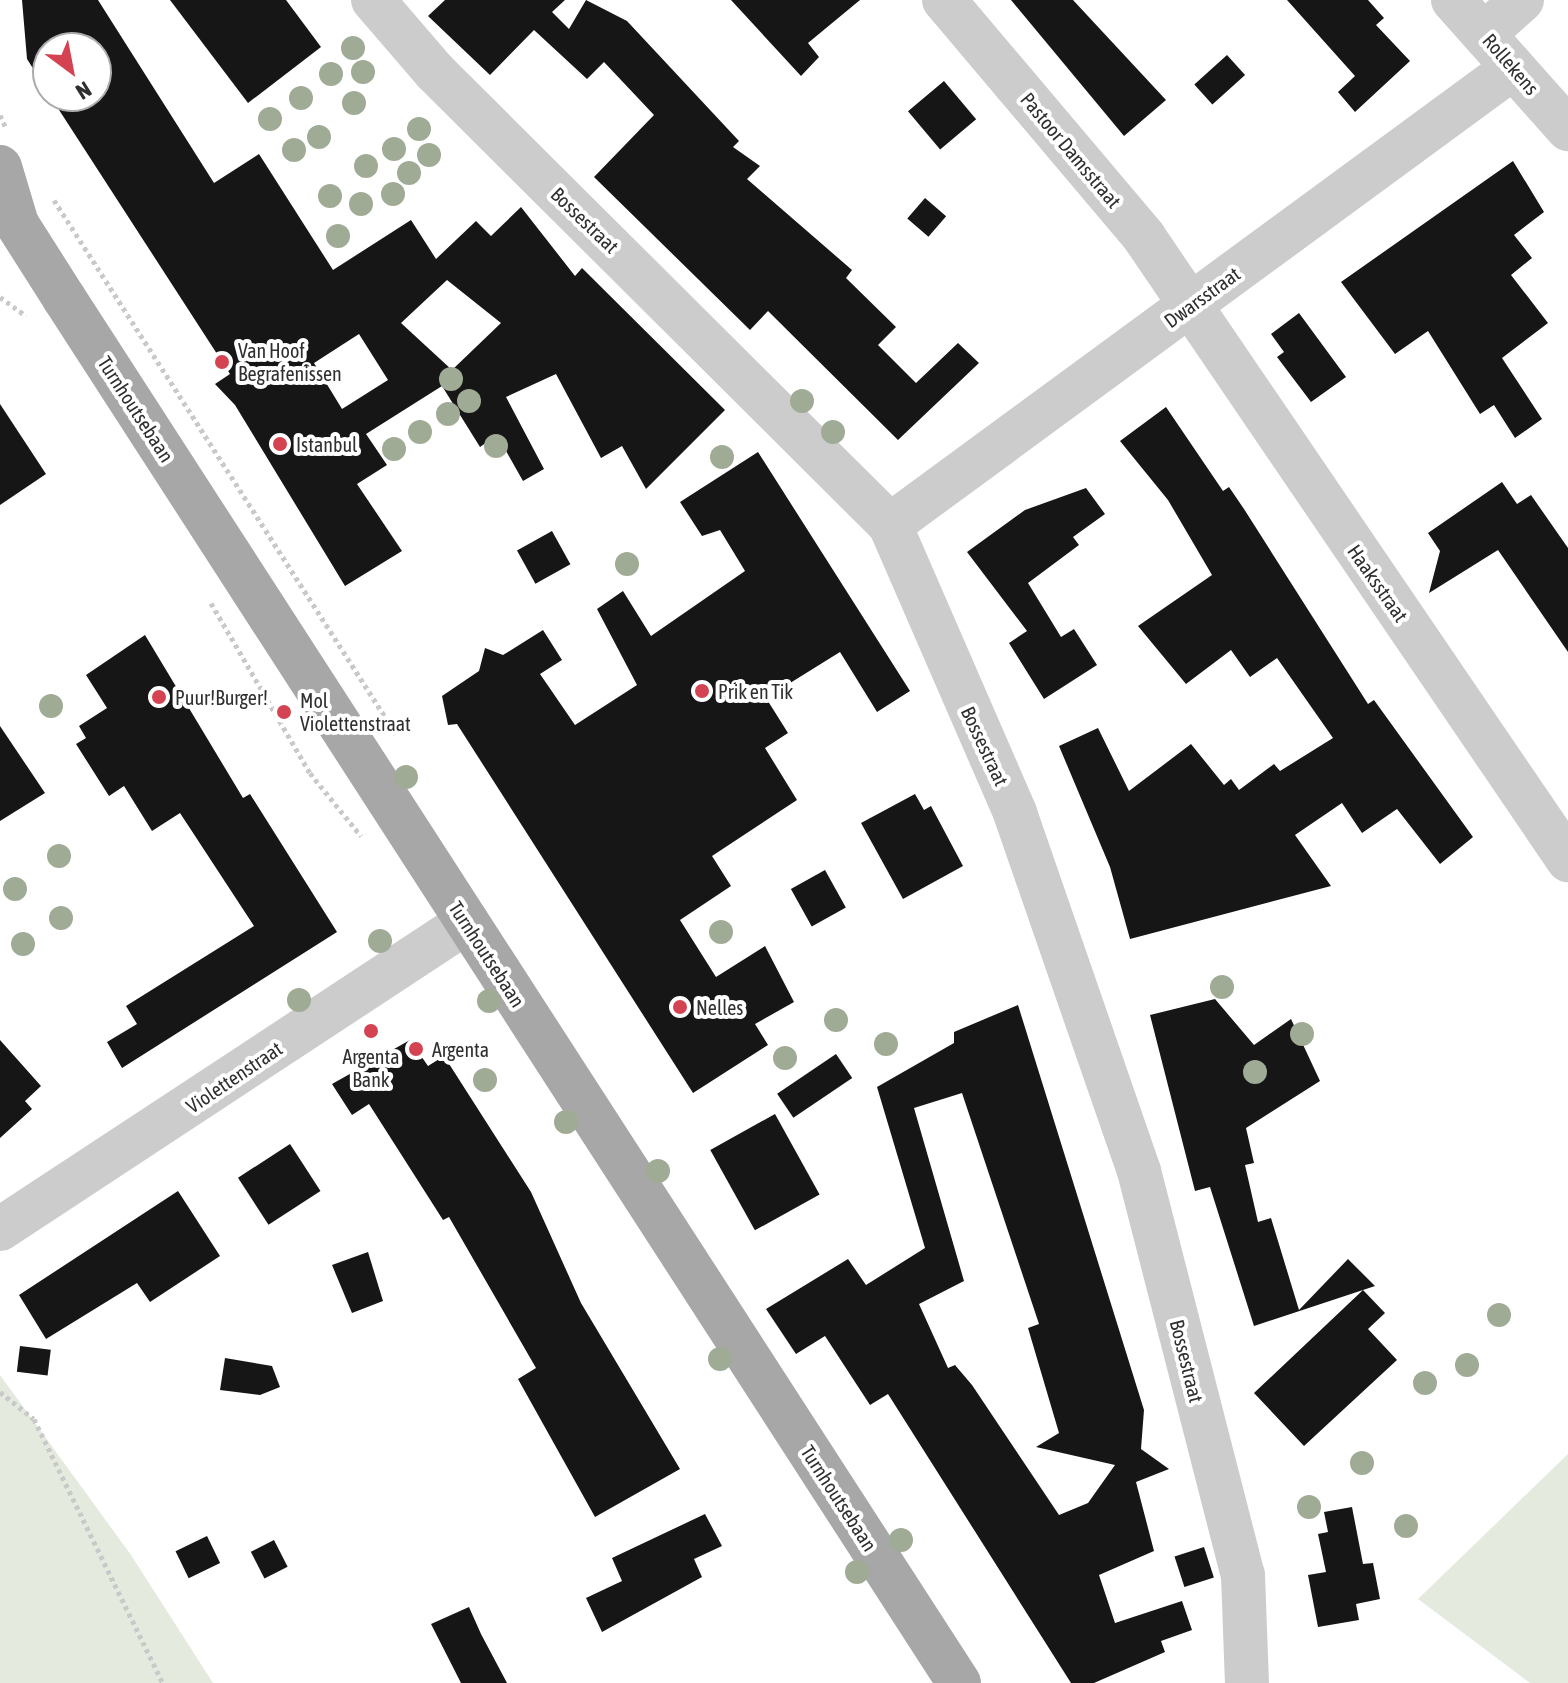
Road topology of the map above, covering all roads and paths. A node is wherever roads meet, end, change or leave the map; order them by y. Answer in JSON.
{"nodes":[{"id":1,"x":373,"y":0,"type":"edge"},
{"id":2,"x":944,"y":0,"type":"edge"},
{"id":3,"x":1453,"y":0,"type":"edge"},
{"id":4,"x":1522,"y":0,"type":"edge"},
{"id":5,"x":1484,"y":34,"type":"junction"},
{"id":6,"x":1513,"y":68,"type":"junction"},
{"id":7,"x":0,"y":115,"type":"edge"},
{"id":8,"x":1568,"y":129,"type":"edge"},
{"id":9,"x":2,"y":146,"type":"edge"},
{"id":10,"x":6,"y":226,"type":"edge"},
{"id":11,"x":1,"y":296,"type":"edge"},
{"id":12,"x":18,"y":308,"type":"dead end"},
{"id":13,"x":1188,"y":308,"type":"junction"},
{"id":14,"x":890,"y":525,"type":"junction"},
{"id":15,"x":1568,"y":860,"type":"edge"},
{"id":16,"x":467,"y":922,"type":"junction"},
{"id":17,"x":0,"y":1229,"type":"edge"},
{"id":18,"x":0,"y":1392,"type":"edge"},
{"id":19,"x":163,"y":1683,"type":"edge"},
{"id":20,"x":959,"y":1683,"type":"edge"},
{"id":21,"x":1247,"y":1683,"type":"edge"}],
"edges":[{"from":1,"to":14,"type":"street","name":"Bossestraat"},
{"from":2,"to":13,"type":"street","name":"Pastoor Damsstraat"},
{"from":3,"to":5,"type":"street","name":"Rollekens"},
{"from":4,"to":5,"type":"street"},
{"from":5,"to":6,"type":"street","name":"Rollekens"},
{"from":6,"to":8,"type":"street","name":"Rollekens"},
{"from":6,"to":13,"type":"street","name":"Dwarsstraat"},
{"from":7,"to":9,"type":"path"},
{"from":9,"to":10,"type":"main road","name":"Turnhoutsebaan"},
{"from":10,"to":16,"type":"main road","name":"Turnhoutsebaan"},
{"from":11,"to":12,"type":"path"},
{"from":13,"to":14,"type":"street","name":"Dwarsstraat"},
{"from":13,"to":15,"type":"street","name":"Haaksstraat"},
{"from":14,"to":21,"type":"street","name":"Bossestraat"},
{"from":16,"to":17,"type":"street","name":"Violettenstraat"},
{"from":16,"to":20,"type":"main road","name":"Turnhoutsebaan"},
{"from":18,"to":19,"type":"path"}]}
